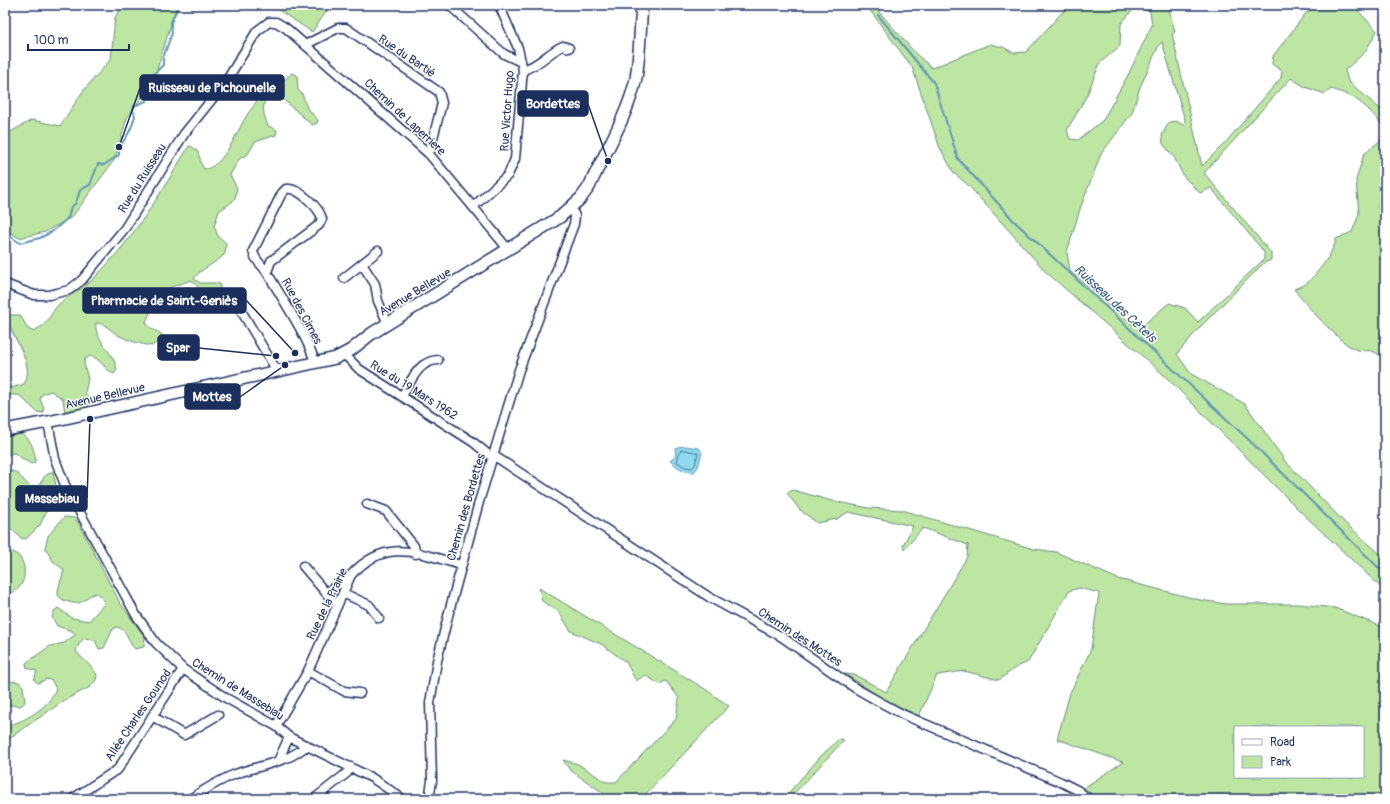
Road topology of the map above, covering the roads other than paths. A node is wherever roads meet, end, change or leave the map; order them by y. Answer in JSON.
{"nodes":[{"id":1,"x":449,"y":5,"type":"edge"},
{"id":2,"x":499,"y":5,"type":"edge"},
{"id":3,"x":642,"y":5,"type":"edge"},
{"id":4,"x":269,"y":22,"type":"joint"},
{"id":5,"x":305,"y":45,"type":"junction"},
{"id":6,"x":569,"y":48,"type":"dead end"},
{"id":7,"x":522,"y":66,"type":"junction"},
{"id":8,"x":429,"y":154,"type":"junction"},
{"id":9,"x":474,"y":206,"type":"junction"},
{"id":10,"x":568,"y":211,"type":"junction"},
{"id":11,"x":508,"y":249,"type":"junction"},
{"id":12,"x":378,"y":251,"type":"dead end"},
{"id":13,"x":362,"y":264,"type":"junction"},
{"id":14,"x":267,"y":272,"type":"junction"},
{"id":15,"x":344,"y":278,"type":"dead end"},
{"id":16,"x":5,"y":284,"type":"edge"},
{"id":17,"x":233,"y":297,"type":"dead end"},
{"id":18,"x":388,"y":324,"type":"junction"},
{"id":19,"x":344,"y":354,"type":"junction"},
{"id":20,"x":438,"y":360,"type":"dead end"},
{"id":21,"x":315,"y":362,"type":"junction"},
{"id":22,"x":277,"y":371,"type":"junction"},
{"id":23,"x":402,"y":396,"type":"junction"},
{"id":24,"x":48,"y":422,"type":"junction"},
{"id":25,"x":5,"y":430,"type":"edge"},
{"id":26,"x":473,"y":442,"type":"junction"},
{"id":27,"x":495,"y":448,"type":"junction"},
{"id":28,"x":492,"y":456,"type":"junction"},
{"id":29,"x":367,"y":504,"type":"dead end"},
{"id":30,"x":416,"y":554,"type":"junction"},
{"id":31,"x":461,"y":565,"type":"junction"},
{"id":32,"x":303,"y":566,"type":"dead end"},
{"id":33,"x":351,"y":575,"type":"junction"},
{"id":34,"x":326,"y":593,"type":"junction"},
{"id":35,"x":343,"y":593,"type":"junction"},
{"id":36,"x":337,"y":606,"type":"junction"},
{"id":37,"x":379,"y":618,"type":"dead end"},
{"id":38,"x":183,"y":669,"type":"junction"},
{"id":39,"x":308,"y":671,"type":"junction"},
{"id":40,"x":360,"y":693,"type":"dead end"},
{"id":41,"x":218,"y":715,"type":"dead end"},
{"id":42,"x":152,"y":716,"type":"junction"},
{"id":43,"x":276,"y":726,"type":"junction"},
{"id":44,"x":289,"y":737,"type":"junction"},
{"id":45,"x":307,"y":745,"type":"junction"},
{"id":46,"x":278,"y":760,"type":"junction"},
{"id":47,"x":351,"y":767,"type":"junction"},
{"id":48,"x":72,"y":799,"type":"edge"},
{"id":49,"x":190,"y":799,"type":"edge"},
{"id":50,"x":314,"y":799,"type":"edge"},
{"id":51,"x":404,"y":799,"type":"edge"},
{"id":52,"x":429,"y":799,"type":"edge"},
{"id":53,"x":1089,"y":799,"type":"edge"}],
"edges":[{"from":1,"to":7,"type":"street"},
{"from":2,"to":7,"type":"street","name":"Rue Victor Hugo"},
{"from":3,"to":10,"type":"main road","name":"Avenue Bellevue"},
{"from":4,"to":5,"type":"street","name":"Chemin de Laperriere"},
{"from":4,"to":16,"type":"street","name":"Rue du Ruisseau"},
{"from":5,"to":8,"type":"street","name":"Chemin de Laperriere"},
{"from":5,"to":8,"type":"street","name":"Rue du Bartié"},
{"from":6,"to":7,"type":"street"},
{"from":7,"to":9,"type":"street","name":"Rue Victor Hugo"},
{"from":8,"to":9,"type":"street","name":"Chemin de Laperriere"},
{"from":9,"to":11,"type":"street","name":"Chemin de Laperriere"},
{"from":10,"to":11,"type":"main road","name":"Avenue Bellevue"},
{"from":10,"to":27,"type":"street","name":"Chemin des Bordettes"},
{"from":11,"to":18,"type":"main road","name":"Avenue Bellevue"},
{"from":12,"to":13,"type":"street"},
{"from":13,"to":15,"type":"street"},
{"from":13,"to":18,"type":"street"},
{"from":14,"to":14,"type":"street","name":"Rue des Cimes"},
{"from":14,"to":21,"type":"street","name":"Rue des Cimes"},
{"from":17,"to":22,"type":"street"},
{"from":18,"to":19,"type":"main road","name":"Avenue Bellevue"},
{"from":19,"to":21,"type":"main road","name":"Avenue Bellevue"},
{"from":19,"to":23,"type":"street","name":"Rue du 19 Mars 1962"},
{"from":20,"to":23,"type":"street"},
{"from":21,"to":22,"type":"main road","name":"Avenue Bellevue"},
{"from":22,"to":24,"type":"main road","name":"Avenue Bellevue"},
{"from":23,"to":26,"type":"street","name":"Rue du 19 Mars 1962"},
{"from":24,"to":25,"type":"main road","name":"Avenue Bellevue"},
{"from":24,"to":38,"type":"street","name":"Chemin de Massebiau"},
{"from":26,"to":27,"type":"street","name":"Rue du 19 Mars 1962"},
{"from":26,"to":28,"type":"street","name":"Rue du 19 Mars 1962"},
{"from":27,"to":28,"type":"street","name":"Chemin des Bordettes"},
{"from":28,"to":31,"type":"street","name":"Chemin des Bordettes"},
{"from":28,"to":53,"type":"street","name":"Chemin des Mottes"},
{"from":29,"to":30,"type":"street"},
{"from":30,"to":31,"type":"street","name":"Rue de la Prairie"},
{"from":30,"to":33,"type":"street","name":"Rue de la Prairie"},
{"from":31,"to":52,"type":"street","name":"Chemin des Bordettes"},
{"from":32,"to":34,"type":"street"},
{"from":33,"to":34,"type":"street"},
{"from":33,"to":35,"type":"street","name":"Rue de la Prairie"},
{"from":34,"to":36,"type":"street"},
{"from":35,"to":36,"type":"street","name":"Rue de la Prairie"},
{"from":35,"to":37,"type":"street"},
{"from":36,"to":39,"type":"street","name":"Rue de la Prairie"},
{"from":38,"to":42,"type":"street","name":"Allée Charles Gounod"},
{"from":38,"to":43,"type":"street","name":"Chemin de Massebiau"},
{"from":39,"to":40,"type":"street"},
{"from":39,"to":43,"type":"street","name":"Rue de la Prairie"},
{"from":41,"to":42,"type":"street"},
{"from":42,"to":48,"type":"street","name":"Allée Charles Gounod"},
{"from":43,"to":44,"type":"street","name":"Chemin de Massebiau"},
{"from":44,"to":45,"type":"street","name":"Chemin de Massebiau"},
{"from":44,"to":46,"type":"street"},
{"from":45,"to":46,"type":"street"},
{"from":45,"to":47,"type":"street","name":"Chemin de Massebiau"},
{"from":46,"to":49,"type":"street"},
{"from":47,"to":50,"type":"street"},
{"from":47,"to":51,"type":"street","name":"Chemin de Massebiau"}]}
